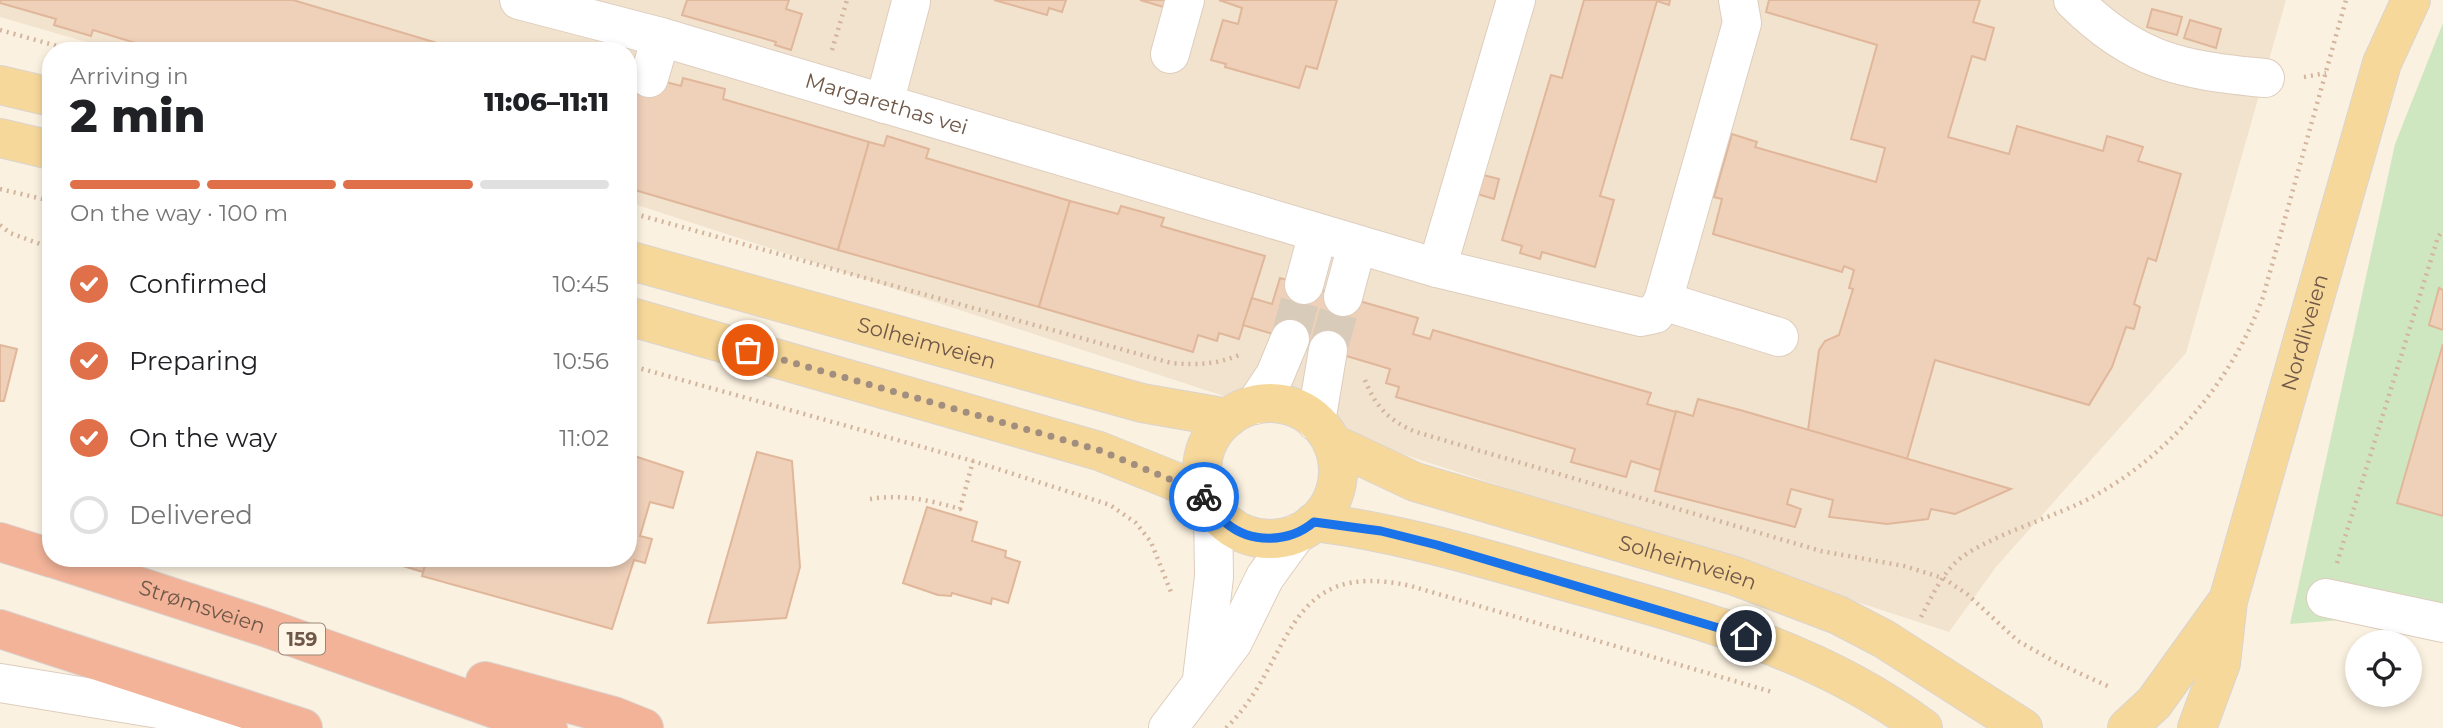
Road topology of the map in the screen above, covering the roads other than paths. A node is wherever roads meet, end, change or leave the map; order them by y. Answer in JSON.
{"nodes":[{"id":1,"x":519,"y":0,"type":"edge"},
{"id":2,"x":1185,"y":0,"type":"edge"},
{"id":3,"x":1516,"y":0,"type":"edge"},
{"id":4,"x":1738,"y":0,"type":"edge"},
{"id":5,"x":2073,"y":0,"type":"edge"},
{"id":6,"x":2392,"y":0,"type":"edge"},
{"id":7,"x":2411,"y":0,"type":"edge"},
{"id":8,"x":911,"y":2,"type":"dead end"},
{"id":9,"x":650,"y":34,"type":"junction"},
{"id":10,"x":1170,"y":54,"type":"dead end"},
{"id":11,"x":2382,"y":64,"type":"junction"},
{"id":12,"x":649,"y":78,"type":"dead end"},
{"id":13,"x":2265,"y":78,"type":"dead end"},
{"id":14,"x":0,"y":85,"type":"edge"},
{"id":15,"x":42,"y":95,"type":"edge"},
{"id":16,"x":884,"y":104,"type":"junction"},
{"id":17,"x":0,"y":138,"type":"edge"},
{"id":18,"x":42,"y":148,"type":"edge"},
{"id":19,"x":1318,"y":233,"type":"junction"},
{"id":20,"x":1357,"y":245,"type":"junction"},
{"id":21,"x":637,"y":263,"type":"edge"},
{"id":22,"x":1437,"y":268,"type":"junction"},
{"id":23,"x":1304,"y":285,"type":"tunnel mouth"},
{"id":24,"x":1343,"y":297,"type":"tunnel mouth"},
{"id":25,"x":1663,"y":301,"type":"junction"},
{"id":26,"x":637,"y":319,"type":"edge"},
{"id":27,"x":1779,"y":337,"type":"dead end"},
{"id":28,"x":1290,"y":339,"type":"tunnel mouth"},
{"id":29,"x":1328,"y":350,"type":"tunnel mouth"},
{"id":30,"x":1242,"y":411,"type":"junction"},
{"id":31,"x":1324,"y":433,"type":"junction"},
{"id":32,"x":1211,"y":504,"type":"junction"},
{"id":33,"x":1306,"y":528,"type":"junction"},
{"id":34,"x":0,"y":542,"type":"edge"},
{"id":35,"x":42,"y":555,"type":"edge"},
{"id":36,"x":79,"y":567,"type":"edge"},
{"id":37,"x":155,"y":592,"type":"junction"},
{"id":38,"x":2326,"y":598,"type":"road end"},
{"id":39,"x":2228,"y":601,"type":"junction"},
{"id":40,"x":2443,"y":623,"type":"edge"},
{"id":41,"x":0,"y":629,"type":"edge"},
{"id":42,"x":1202,"y":680,"type":"junction"},
{"id":43,"x":0,"y":684,"type":"edge"},
{"id":44,"x":275,"y":728,"type":"edge"},
{"id":45,"x":303,"y":728,"type":"edge"},
{"id":46,"x":548,"y":728,"type":"edge"},
{"id":47,"x":644,"y":728,"type":"edge"},
{"id":48,"x":1168,"y":728,"type":"edge"},
{"id":49,"x":1923,"y":728,"type":"edge"},
{"id":50,"x":2023,"y":728,"type":"edge"},
{"id":51,"x":2127,"y":728,"type":"edge"},
{"id":52,"x":2197,"y":728,"type":"edge"}],
"edges":[{"from":1,"to":9,"type":"street","name":"Margarethas vei"},
{"from":2,"to":10,"type":"street"},
{"from":3,"to":22,"type":"street"},
{"from":4,"to":25,"type":"street"},
{"from":5,"to":13,"type":"street"},
{"from":6,"to":11,"type":"main road","name":"Nordliveien"},
{"from":7,"to":11,"type":"main road","name":"Nordliveien"},
{"from":8,"to":16,"type":"street"},
{"from":9,"to":12,"type":"street"},
{"from":9,"to":16,"type":"street","name":"Margarethas vei"},
{"from":11,"to":39,"type":"main road","name":"Nordliveien"},
{"from":14,"to":15,"type":"main road"},
{"from":16,"to":19,"type":"street","name":"Margarethas vei"},
{"from":17,"to":18,"type":"main road"},
{"from":19,"to":20,"type":"street","name":"Margarethas vei"},
{"from":19,"to":23,"type":"street"},
{"from":20,"to":22,"type":"street","name":"Margarethas vei"},
{"from":20,"to":24,"type":"street"},
{"from":21,"to":30,"type":"main road","name":"Solheimveien"},
{"from":22,"to":25,"type":"street","name":"Margarethas vei"},
{"from":25,"to":27,"type":"street"},
{"from":26,"to":32,"type":"main road"},
{"from":28,"to":30,"type":"street"},
{"from":29,"to":31,"type":"street"},
{"from":30,"to":31,"type":"main road"},
{"from":30,"to":32,"type":"main road"},
{"from":31,"to":33,"type":"main road"},
{"from":31,"to":50,"type":"main road","name":"Solheimveien"},
{"from":32,"to":33,"type":"main road"},
{"from":32,"to":42,"type":"street"},
{"from":33,"to":42,"type":"street"},
{"from":33,"to":49,"type":"main road"},
{"from":34,"to":35,"type":"highway","name":"Strømsveien","number":"159"},
{"from":36,"to":37,"type":"highway","name":"Strømsveien","number":"159"},
{"from":37,"to":46,"type":"highway","name":"Strømsveien","number":"159"},
{"from":37,"to":47,"type":"highway"},
{"from":38,"to":40,"type":"street"},
{"from":39,"to":51,"type":"main road","name":"Nordliveien"},
{"from":39,"to":52,"type":"main road","name":"Nordliveien"},
{"from":41,"to":45,"type":"highway"},
{"from":42,"to":48,"type":"street"},
{"from":43,"to":44,"type":"street"}]}
